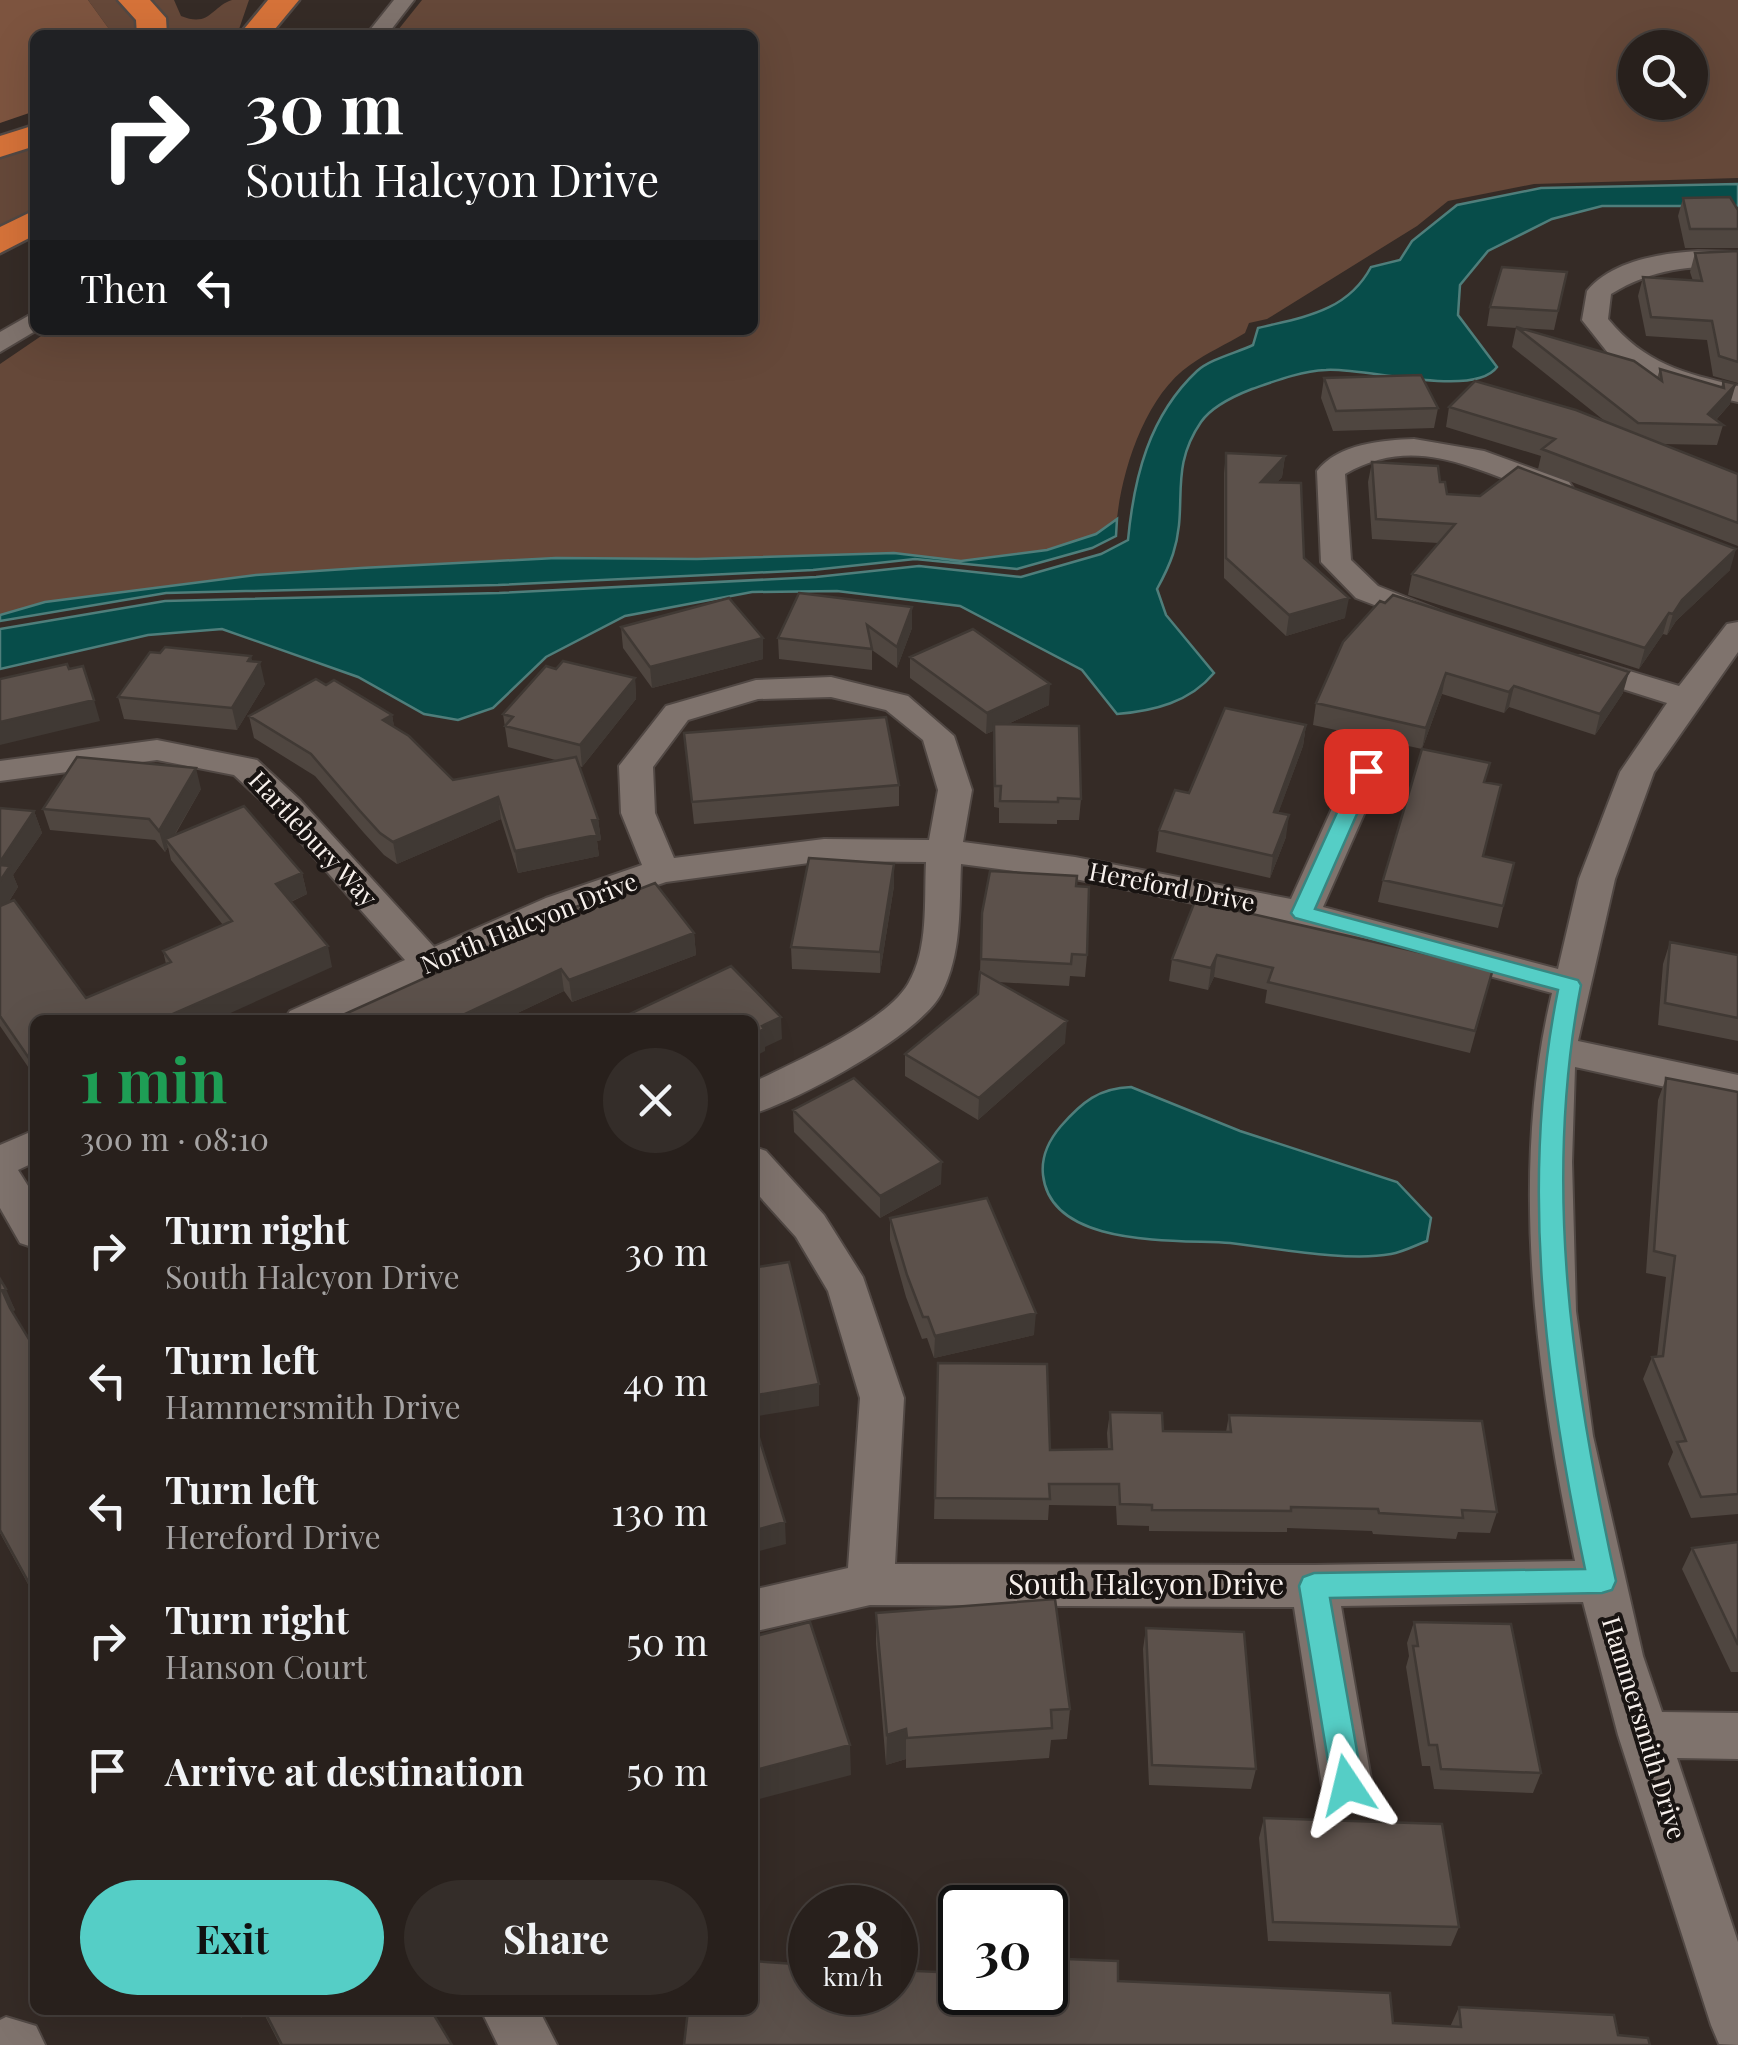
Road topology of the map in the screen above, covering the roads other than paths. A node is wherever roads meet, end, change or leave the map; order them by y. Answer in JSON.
{"nodes":[{"id":1,"x":133,"y":0,"type":"edge"},
{"id":2,"x":259,"y":0,"type":"edge"},
{"id":3,"x":284,"y":0,"type":"edge"},
{"id":4,"x":404,"y":0,"type":"edge"},
{"id":5,"x":152,"y":30,"type":"edge"},
{"id":6,"x":253,"y":30,"type":"edge"},
{"id":7,"x":257,"y":30,"type":"edge"},
{"id":8,"x":380,"y":30,"type":"edge"},
{"id":9,"x":30,"y":137,"type":"edge"},
{"id":10,"x":0,"y":147,"type":"edge"},
{"id":11,"x":30,"y":223,"type":"edge"},
{"id":12,"x":0,"y":242,"type":"edge"},
{"id":13,"x":1738,"y":259,"type":"edge"},
{"id":14,"x":30,"y":323,"type":"edge"},
{"id":15,"x":0,"y":344,"type":"edge"},
{"id":16,"x":1738,"y":394,"type":"edge"},
{"id":17,"x":1590,"y":501,"type":"edge"},
{"id":18,"x":1453,"y":624,"type":"edge"},
{"id":19,"x":1731,"y":649,"type":"edge"},
{"id":20,"x":1560,"y":659,"type":"edge"},
{"id":21,"x":1686,"y":699,"type":"junction"},
{"id":22,"x":0,"y":770,"type":"edge"},
{"id":23,"x":1366,"y":771,"type":"dead end"},
{"id":24,"x":944,"y":851,"type":"junction"},
{"id":25,"x":662,"y":871,"type":"junction"},
{"id":26,"x":1302,"y":913,"type":"junction"},
{"id":27,"x":427,"y":962,"type":"junction"},
{"id":28,"x":1570,"y":985,"type":"junction"},
{"id":29,"x":314,"y":1015,"type":"edge"},
{"id":30,"x":1557,"y":1050,"type":"junction"},
{"id":31,"x":1738,"y":1089,"type":"edge"},
{"id":32,"x":758,"y":1097,"type":"edge"},
{"id":33,"x":30,"y":1147,"type":"edge"},
{"id":34,"x":0,"y":1162,"type":"edge"},
{"id":35,"x":758,"y":1168,"type":"edge"},
{"id":36,"x":0,"y":1174,"type":"edge"},
{"id":37,"x":30,"y":1224,"type":"edge"},
{"id":38,"x":1602,"y":1581,"type":"junction"},
{"id":39,"x":870,"y":1584,"type":"junction"},
{"id":40,"x":1314,"y":1586,"type":"junction"},
{"id":41,"x":758,"y":1609,"type":"edge"},
{"id":42,"x":1643,"y":1735,"type":"junction"},
{"id":43,"x":1738,"y":1736,"type":"edge"},
{"id":44,"x":1347,"y":1785,"type":"dead end"},
{"id":45,"x":511,"y":2015,"type":"edge"},
{"id":46,"x":1738,"y":2025,"type":"edge"},
{"id":47,"x":529,"y":2045,"type":"edge"}],
"edges":[{"from":1,"to":5,"type":"highway"},
{"from":2,"to":6,"type":"highway"},
{"from":3,"to":7,"type":"highway"},
{"from":4,"to":8,"type":"street"},
{"from":9,"to":10,"type":"highway"},
{"from":11,"to":12,"type":"highway"},
{"from":13,"to":16,"type":"street"},
{"from":14,"to":15,"type":"street"},
{"from":17,"to":18,"type":"street"},
{"from":19,"to":21,"type":"street","name":"Hammersmith Drive"},
{"from":20,"to":21,"type":"street"},
{"from":21,"to":28,"type":"street","name":"Hammersmith Drive"},
{"from":22,"to":27,"type":"street","name":"Hartlebury Way"},
{"from":23,"to":26,"type":"street"},
{"from":24,"to":25,"type":"street","name":"North Halcyon Drive"},
{"from":24,"to":25,"type":"street"},
{"from":24,"to":26,"type":"street","name":"Hereford Drive"},
{"from":24,"to":32,"type":"street"},
{"from":25,"to":27,"type":"street","name":"North Halcyon Drive"},
{"from":26,"to":28,"type":"street","name":"Hereford Drive"},
{"from":27,"to":29,"type":"street","name":"North Halcyon Drive"},
{"from":28,"to":30,"type":"street","name":"Hammersmith Drive"},
{"from":30,"to":31,"type":"street"},
{"from":30,"to":38,"type":"street","name":"Hammersmith Drive"},
{"from":33,"to":34,"type":"street"},
{"from":35,"to":39,"type":"street"},
{"from":36,"to":37,"type":"street"},
{"from":38,"to":40,"type":"street","name":"South Halcyon Drive"},
{"from":38,"to":42,"type":"street","name":"Hammersmith Drive"},
{"from":39,"to":40,"type":"street","name":"South Halcyon Drive"},
{"from":39,"to":41,"type":"street","name":"South Halcyon Drive"},
{"from":40,"to":44,"type":"street"},
{"from":42,"to":43,"type":"street"},
{"from":42,"to":46,"type":"street","name":"Hammersmith Drive"},
{"from":45,"to":47,"type":"street"}]}
